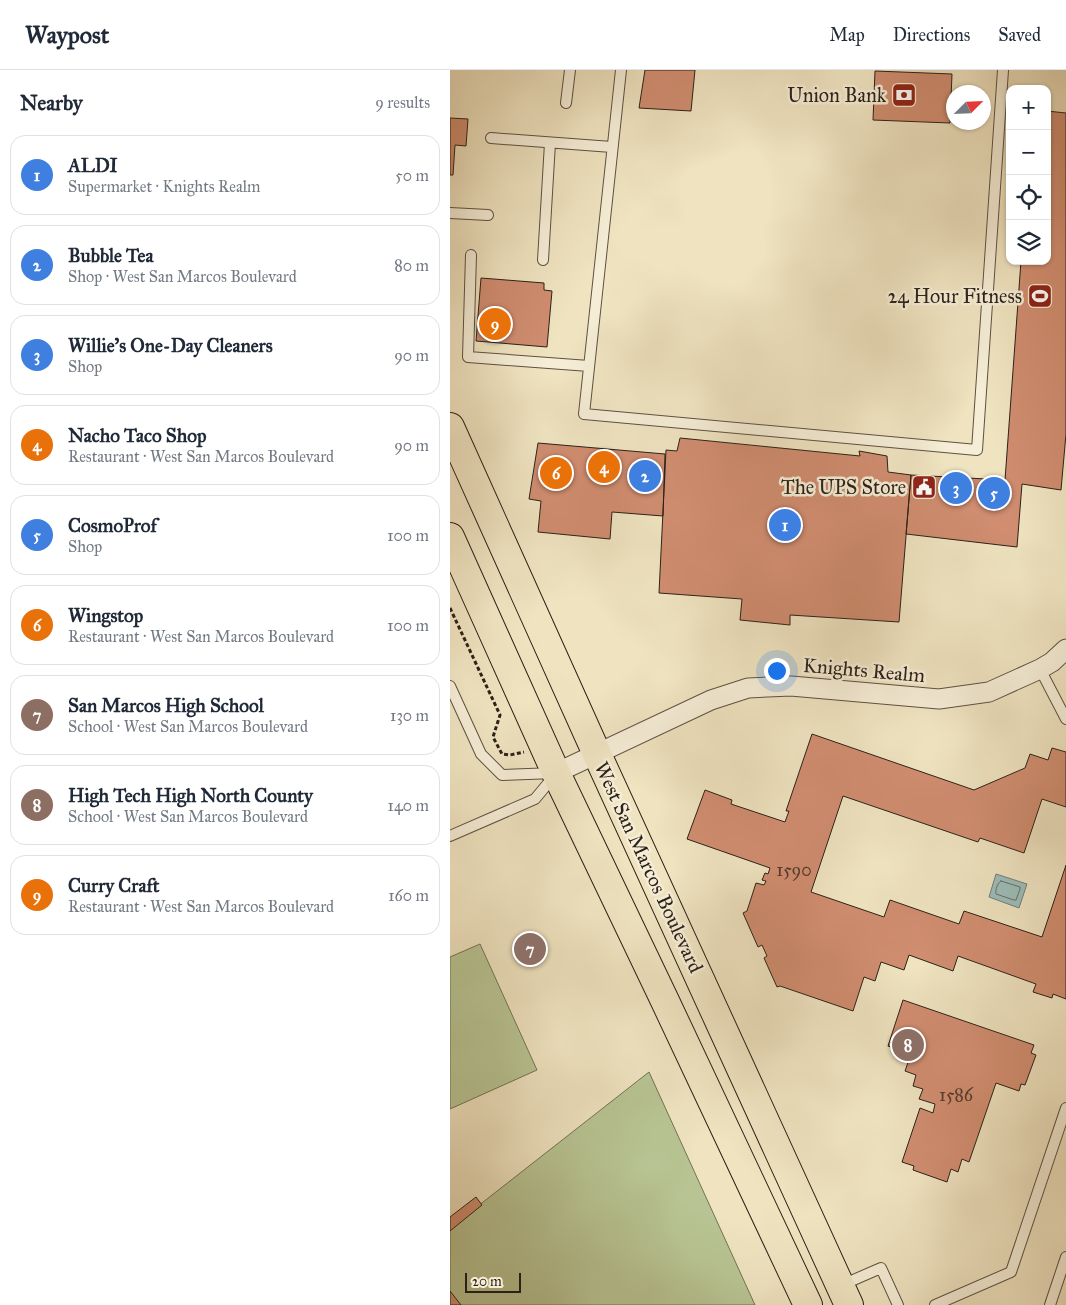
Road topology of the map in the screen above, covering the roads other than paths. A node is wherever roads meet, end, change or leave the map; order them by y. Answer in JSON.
{"nodes":[{"id":1,"x":570,"y":70,"type":"edge"},
{"id":2,"x":620,"y":70,"type":"edge"},
{"id":3,"x":1003,"y":70,"type":"edge"},
{"id":4,"x":566,"y":103,"type":"dead end"},
{"id":5,"x":491,"y":138,"type":"dead end"},
{"id":6,"x":550,"y":143,"type":"junction"},
{"id":7,"x":612,"y":148,"type":"junction"},
{"id":8,"x":450,"y":212,"type":"edge"},
{"id":9,"x":488,"y":215,"type":"dead end"},
{"id":10,"x":472,"y":255,"type":"dead end"},
{"id":11,"x":543,"y":260,"type":"dead end"},
{"id":12,"x":589,"y":366,"type":"junction"},
{"id":13,"x":451,"y":431,"type":"edge"},
{"id":14,"x":450,"y":538,"type":"edge"},
{"id":15,"x":1066,"y":649,"type":"edge"},
{"id":16,"x":1036,"y":671,"type":"junction"},
{"id":17,"x":450,"y":686,"type":"edge"},
{"id":18,"x":1066,"y":719,"type":"edge"},
{"id":19,"x":597,"y":754,"type":"junction"},
{"id":20,"x":556,"y":773,"type":"junction"},
{"id":21,"x":450,"y":836,"type":"edge"},
{"id":22,"x":1066,"y":1108,"type":"edge"},
{"id":23,"x":1066,"y":1257,"type":"edge"},
{"id":24,"x":845,"y":1295,"type":"edge"},
{"id":25,"x":808,"y":1305,"type":"edge"},
{"id":26,"x":898,"y":1305,"type":"edge"},
{"id":27,"x":935,"y":1305,"type":"edge"},
{"id":28,"x":1050,"y":1305,"type":"edge"}],
"edges":[{"from":1,"to":4,"type":"lane"},
{"from":2,"to":7,"type":"lane"},
{"from":3,"to":12,"type":"lane"},
{"from":5,"to":6,"type":"lane"},
{"from":6,"to":7,"type":"lane"},
{"from":6,"to":11,"type":"lane"},
{"from":7,"to":12,"type":"lane"},
{"from":8,"to":9,"type":"lane"},
{"from":10,"to":12,"type":"lane"},
{"from":13,"to":19,"type":"main road","name":"West San Marcos Boulevard"},
{"from":14,"to":20,"type":"main road","name":"West San Marcos Boulevard"},
{"from":15,"to":16,"type":"street","name":"Knights Realm"},
{"from":16,"to":18,"type":"lane"},
{"from":16,"to":19,"type":"street","name":"Knights Realm"},
{"from":17,"to":20,"type":"lane"},
{"from":19,"to":20,"type":"street","name":"Knights Realm"},
{"from":19,"to":24,"type":"main road","name":"West San Marcos Boulevard"},
{"from":20,"to":21,"type":"lane"},
{"from":20,"to":25,"type":"main road","name":"West San Marcos Boulevard"},
{"from":22,"to":27,"type":"lane"},
{"from":23,"to":28,"type":"lane"},
{"from":24,"to":26,"type":"lane"}]}
